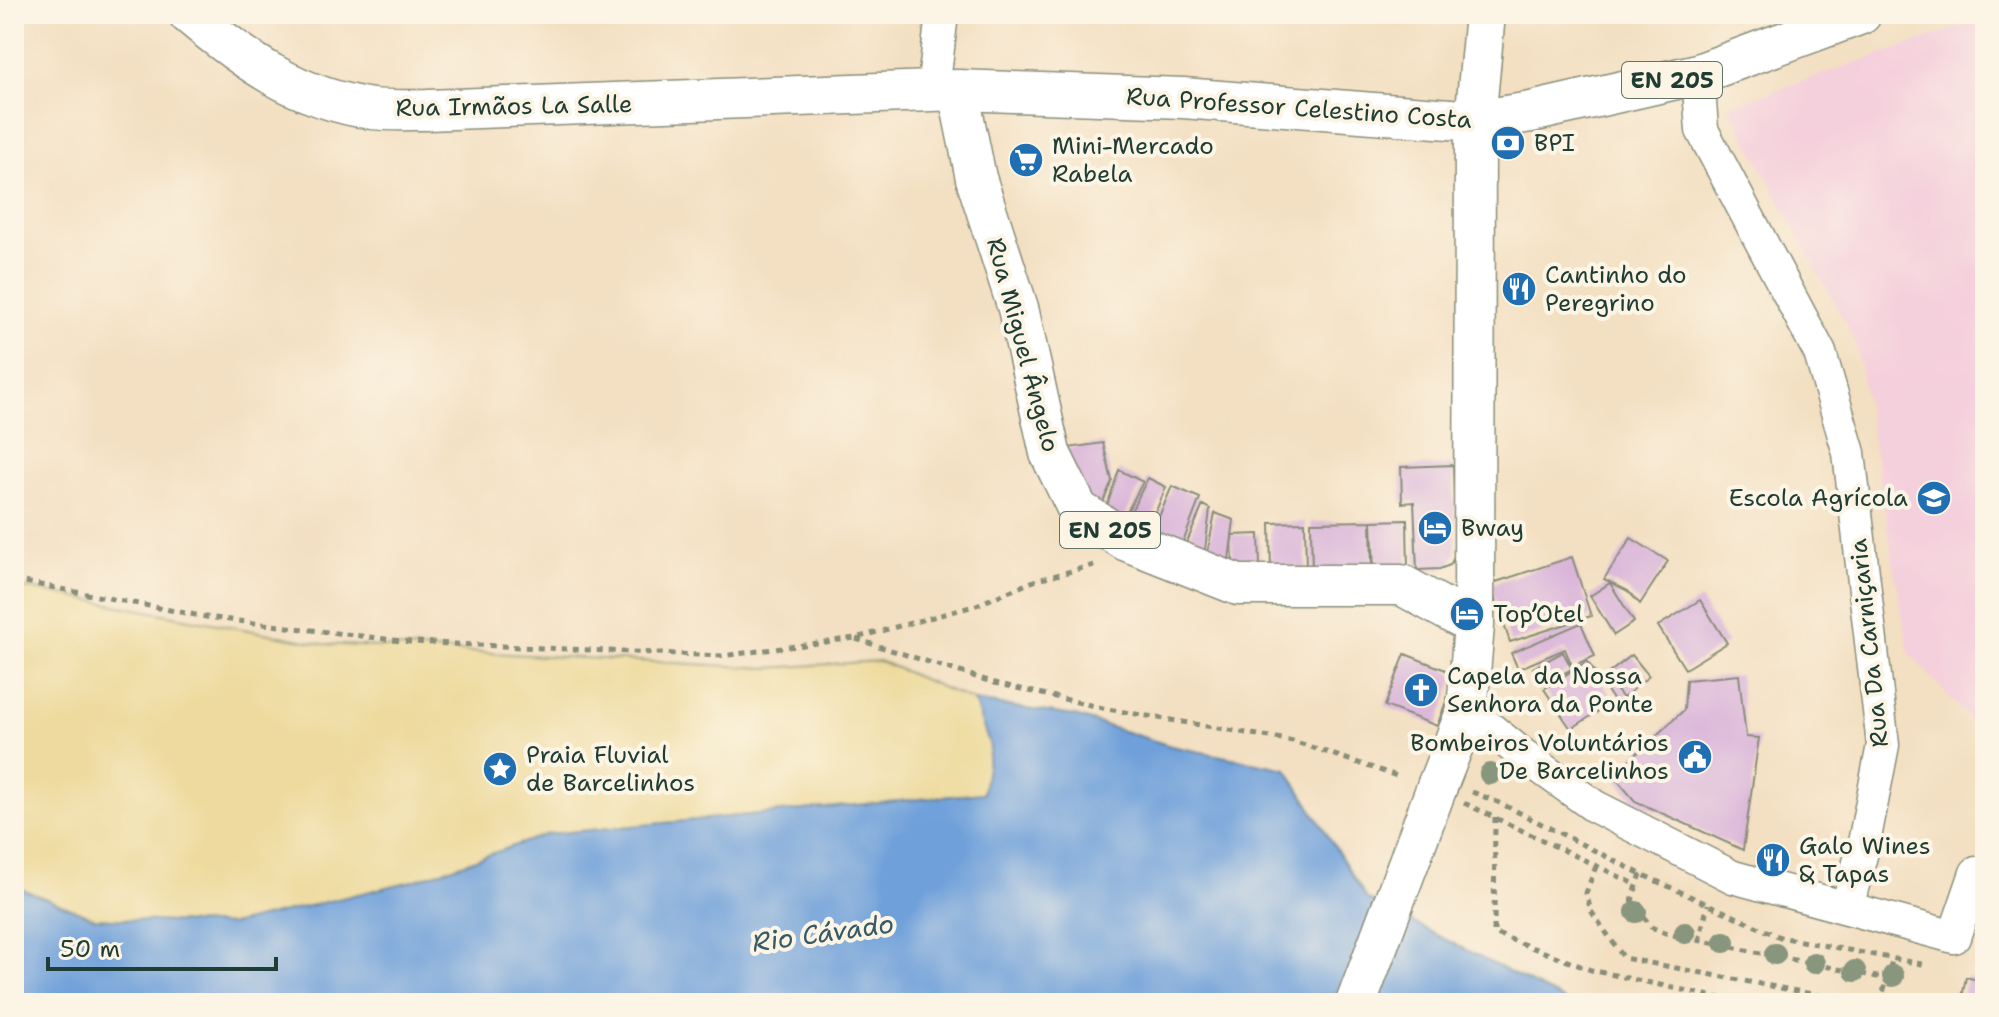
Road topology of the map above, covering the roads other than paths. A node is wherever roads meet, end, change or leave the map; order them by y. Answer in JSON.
{"nodes":[{"id":1,"x":189,"y":14,"type":"edge"},
{"id":2,"x":942,"y":14,"type":"edge"},
{"id":3,"x":1485,"y":14,"type":"edge"},
{"id":4,"x":1861,"y":14,"type":"edge"},
{"id":5,"x":1698,"y":74,"type":"junction"},
{"id":6,"x":946,"y":91,"type":"junction"},
{"id":7,"x":866,"y":95,"type":"joint"},
{"id":8,"x":1475,"y":121,"type":"junction"},
{"id":9,"x":1474,"y":625,"type":"junction"},
{"id":10,"x":1467,"y":710,"type":"junction"},
{"id":11,"x":1976,"y":873,"type":"dead end"},
{"id":12,"x":1847,"y":907,"type":"junction"},
{"id":13,"x":1356,"y":1003,"type":"edge"}],
"edges":[{"from":1,"to":7,"type":"main road","name":"Rua Irmãos La Salle"},
{"from":2,"to":6,"type":"street"},
{"from":3,"to":8,"type":"main road"},
{"from":4,"to":5,"type":"main road","name":"Rua Professor Celestino Costa","number":"EN 205"},
{"from":5,"to":8,"type":"main road","name":"Rua Professor Celestino Costa","number":"EN 205"},
{"from":5,"to":12,"type":"street","name":"Rua Da Carniçaria"},
{"from":6,"to":7,"type":"main road","name":"Rua Professor Celestino Costa"},
{"from":6,"to":8,"type":"main road","name":"Rua Professor Celestino Costa","number":"EN 205"},
{"from":6,"to":9,"type":"main road","name":"Rua Miguel Ângelo","number":"EN 205"},
{"from":8,"to":9,"type":"main road"},
{"from":9,"to":10,"type":"main road"},
{"from":10,"to":12,"type":"street"},
{"from":10,"to":13,"type":"main road","bridge":true},
{"from":11,"to":12,"type":"street"}]}
